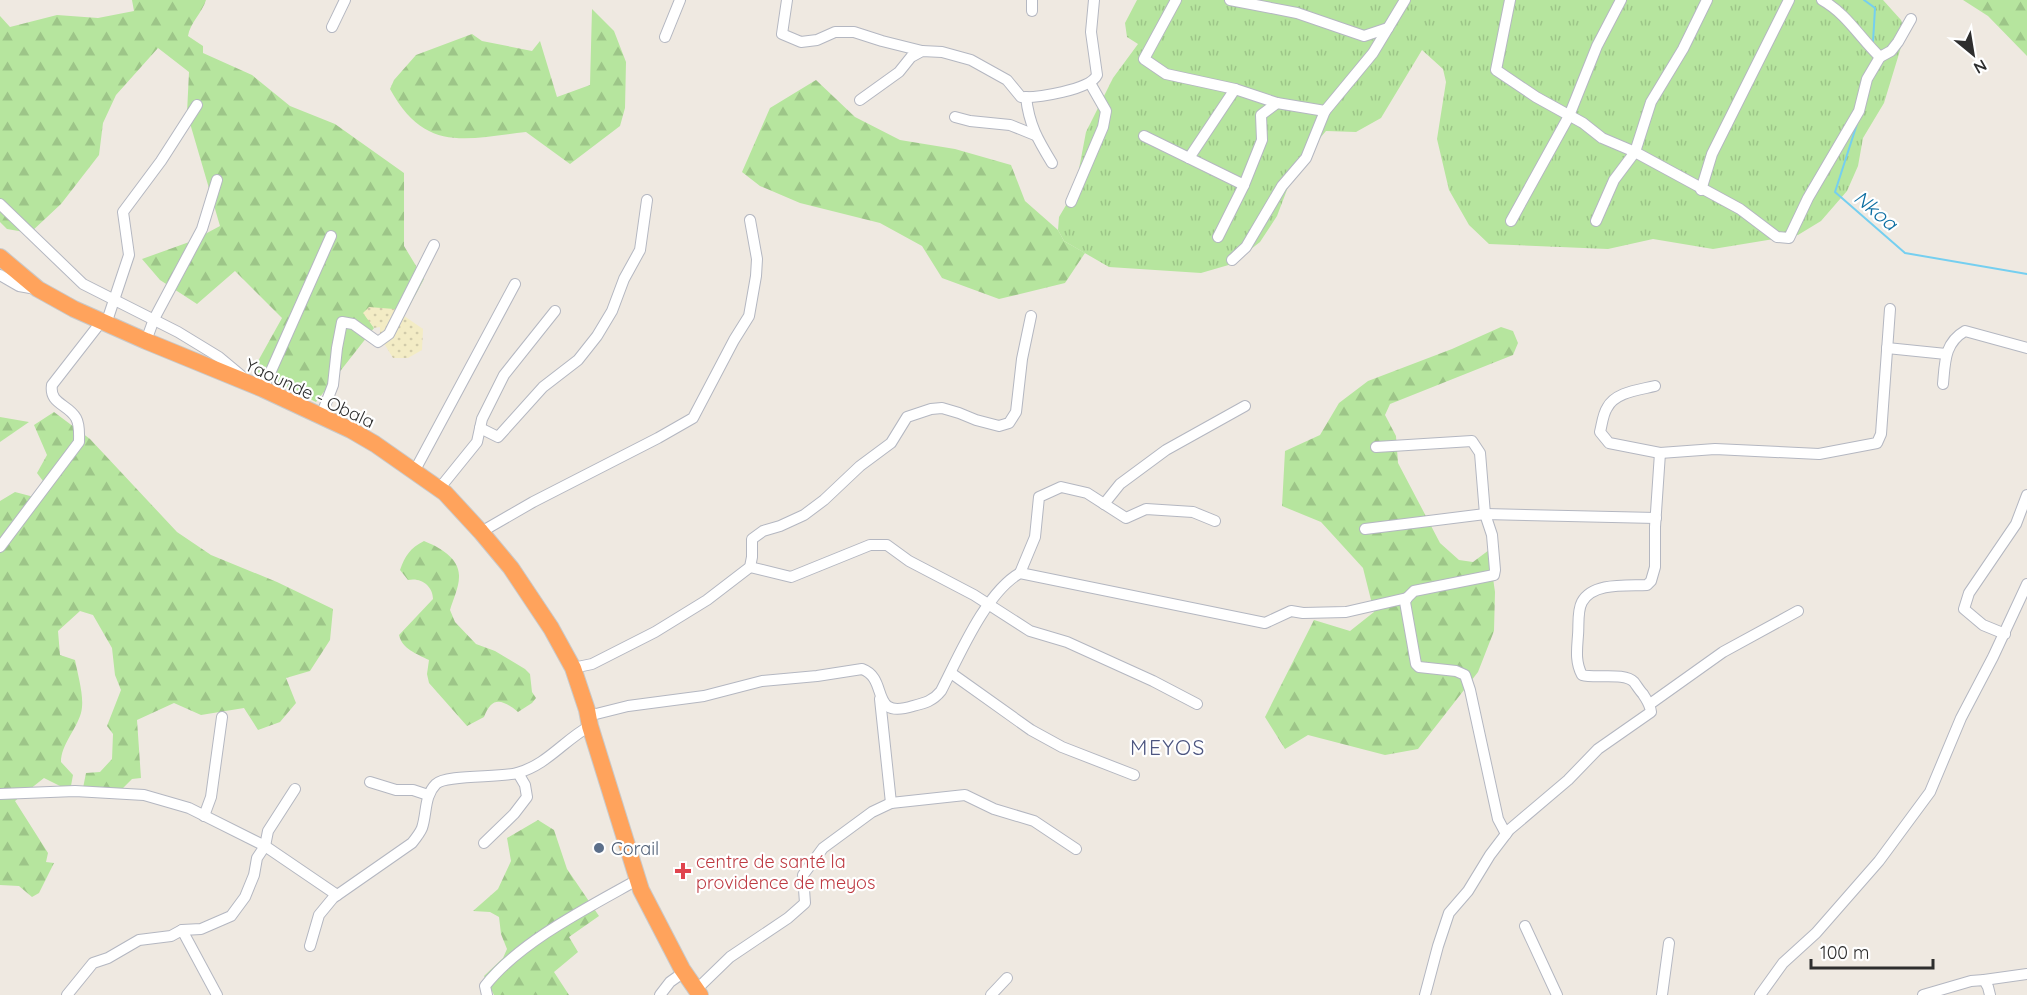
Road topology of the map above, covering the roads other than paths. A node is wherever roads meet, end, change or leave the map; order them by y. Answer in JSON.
{"nodes":[{"id":1,"x":345,"y":0,"type":"edge"},
{"id":2,"x":680,"y":0,"type":"edge"},
{"id":3,"x":787,"y":0,"type":"edge"},
{"id":4,"x":1094,"y":0,"type":"edge"},
{"id":5,"x":1176,"y":0,"type":"edge"},
{"id":6,"x":1230,"y":0,"type":"edge"},
{"id":7,"x":1405,"y":0,"type":"edge"},
{"id":8,"x":1510,"y":0,"type":"edge"},
{"id":9,"x":1621,"y":0,"type":"edge"},
{"id":10,"x":1707,"y":0,"type":"edge"},
{"id":11,"x":1789,"y":0,"type":"edge"},
{"id":12,"x":1822,"y":0,"type":"edge"},
{"id":13,"x":1911,"y":20,"type":"dead end"},
{"id":14,"x":332,"y":27,"type":"dead end"},
{"id":15,"x":1388,"y":28,"type":"junction"},
{"id":16,"x":665,"y":37,"type":"dead end"},
{"id":17,"x":921,"y":51,"type":"junction"},
{"id":18,"x":1880,"y":57,"type":"junction"},
{"id":19,"x":1090,"y":83,"type":"junction"},
{"id":20,"x":1235,"y":89,"type":"junction"},
{"id":21,"x":1026,"y":97,"type":"junction"},
{"id":22,"x":860,"y":100,"type":"dead end"},
{"id":23,"x":1277,"y":103,"type":"junction"},
{"id":24,"x":197,"y":105,"type":"dead end"},
{"id":25,"x":1325,"y":111,"type":"junction"},
{"id":26,"x":1569,"y":116,"type":"junction"},
{"id":27,"x":955,"y":117,"type":"dead end"},
{"id":28,"x":1035,"y":135,"type":"junction"},
{"id":29,"x":1144,"y":136,"type":"dead end"},
{"id":30,"x":1635,"y":152,"type":"junction"},
{"id":31,"x":1189,"y":158,"type":"junction"},
{"id":32,"x":1052,"y":163,"type":"dead end"},
{"id":33,"x":217,"y":180,"type":"dead end"},
{"id":34,"x":1244,"y":185,"type":"junction"},
{"id":35,"x":1701,"y":189,"type":"junction"},
{"id":36,"x":647,"y":200,"type":"dead end"},
{"id":37,"x":1071,"y":202,"type":"dead end"},
{"id":38,"x":0,"y":204,"type":"edge"},
{"id":39,"x":750,"y":220,"type":"dead end"},
{"id":40,"x":1596,"y":220,"type":"dead end"},
{"id":41,"x":1511,"y":221,"type":"dead end"},
{"id":42,"x":331,"y":236,"type":"dead end"},
{"id":43,"x":1218,"y":237,"type":"dead end"},
{"id":44,"x":434,"y":245,"type":"dead end"},
{"id":45,"x":0,"y":257,"type":"edge"},
{"id":46,"x":1232,"y":260,"type":"dead end"},
{"id":47,"x":0,"y":275,"type":"edge"},
{"id":48,"x":515,"y":284,"type":"dead end"},
{"id":49,"x":38,"y":289,"type":"junction"},
{"id":50,"x":114,"y":299,"type":"junction"},
{"id":51,"x":1890,"y":309,"type":"dead end"},
{"id":52,"x":555,"y":311,"type":"dead end"},
{"id":53,"x":1031,"y":316,"type":"dead end"},
{"id":54,"x":154,"y":318,"type":"junction"},
{"id":55,"x":103,"y":323,"type":"junction"},
{"id":56,"x":146,"y":341,"type":"junction"},
{"id":57,"x":1887,"y":348,"type":"junction"},
{"id":58,"x":2027,"y":348,"type":"edge"},
{"id":59,"x":1946,"y":354,"type":"junction"},
{"id":60,"x":1943,"y":384,"type":"dead end"},
{"id":61,"x":256,"y":387,"type":"junction"},
{"id":62,"x":1655,"y":387,"type":"dead end"},
{"id":63,"x":1245,"y":406,"type":"dead end"},
{"id":64,"x":321,"y":416,"type":"junction"},
{"id":65,"x":480,"y":428,"type":"junction"},
{"id":66,"x":1376,"y":447,"type":"dead end"},
{"id":67,"x":1660,"y":453,"type":"junction"},
{"id":68,"x":414,"y":472,"type":"junction"},
{"id":69,"x":439,"y":489,"type":"junction"},
{"id":70,"x":2027,"y":495,"type":"edge"},
{"id":71,"x":1104,"y":504,"type":"junction"},
{"id":72,"x":1485,"y":514,"type":"junction"},
{"id":73,"x":1656,"y":518,"type":"junction"},
{"id":74,"x":1215,"y":521,"type":"dead end"},
{"id":75,"x":1365,"y":530,"type":"dead end"},
{"id":76,"x":481,"y":532,"type":"junction"},
{"id":77,"x":0,"y":547,"type":"edge"},
{"id":78,"x":750,"y":567,"type":"junction"},
{"id":79,"x":1020,"y":573,"type":"junction"},
{"id":80,"x":2027,"y":585,"type":"edge"},
{"id":81,"x":1407,"y":598,"type":"junction"},
{"id":82,"x":988,"y":604,"type":"junction"},
{"id":83,"x":1798,"y":611,"type":"dead end"},
{"id":84,"x":2005,"y":634,"type":"junction"},
{"id":85,"x":573,"y":668,"type":"junction"},
{"id":86,"x":951,"y":673,"type":"junction"},
{"id":87,"x":880,"y":698,"type":"junction"},
{"id":88,"x":1197,"y":704,"type":"dead end"},
{"id":89,"x":1650,"y":704,"type":"junction"},
{"id":90,"x":222,"y":717,"type":"dead end"},
{"id":91,"x":589,"y":721,"type":"junction"},
{"id":92,"x":518,"y":773,"type":"junction"},
{"id":93,"x":1134,"y":775,"type":"dead end"},
{"id":94,"x":370,"y":782,"type":"dead end"},
{"id":95,"x":295,"y":789,"type":"dead end"},
{"id":96,"x":0,"y":794,"type":"edge"},
{"id":97,"x":428,"y":795,"type":"junction"},
{"id":98,"x":891,"y":803,"type":"junction"},
{"id":99,"x":204,"y":816,"type":"junction"},
{"id":100,"x":1506,"y":834,"type":"junction"},
{"id":101,"x":484,"y":843,"type":"dead end"},
{"id":102,"x":265,"y":846,"type":"junction"},
{"id":103,"x":1076,"y":849,"type":"dead end"},
{"id":104,"x":637,"y":880,"type":"junction"},
{"id":105,"x":337,"y":895,"type":"junction"},
{"id":106,"x":1525,"y":926,"type":"dead end"},
{"id":107,"x":182,"y":930,"type":"junction"},
{"id":108,"x":1669,"y":943,"type":"dead end"},
{"id":109,"x":310,"y":946,"type":"dead end"},
{"id":110,"x":684,"y":972,"type":"junction"},
{"id":111,"x":2027,"y":974,"type":"edge"},
{"id":112,"x":1007,"y":978,"type":"dead end"},
{"id":113,"x":1984,"y":980,"type":"junction"},
{"id":114,"x":699,"y":993,"type":"edge"},
{"id":115,"x":485,"y":994,"type":"edge"},
{"id":116,"x":67,"y":995,"type":"edge"},
{"id":117,"x":217,"y":995,"type":"edge"},
{"id":118,"x":660,"y":995,"type":"edge"},
{"id":119,"x":991,"y":995,"type":"edge"},
{"id":120,"x":1425,"y":995,"type":"edge"},
{"id":121,"x":1557,"y":995,"type":"edge"},
{"id":122,"x":1662,"y":995,"type":"edge"},
{"id":123,"x":1760,"y":995,"type":"edge"},
{"id":124,"x":1923,"y":995,"type":"edge"},
{"id":125,"x":1990,"y":995,"type":"edge"}],
"edges":[{"from":1,"to":14,"type":"street"},
{"from":2,"to":16,"type":"street"},
{"from":3,"to":17,"type":"street"},
{"from":4,"to":19,"type":"street"},
{"from":5,"to":20,"type":"street"},
{"from":6,"to":15,"type":"street"},
{"from":7,"to":15,"type":"street"},
{"from":8,"to":26,"type":"street"},
{"from":9,"to":26,"type":"street"},
{"from":10,"to":30,"type":"street"},
{"from":11,"to":35,"type":"street"},
{"from":12,"to":18,"type":"street"},
{"from":13,"to":18,"type":"street"},
{"from":15,"to":25,"type":"street"},
{"from":17,"to":21,"type":"street"},
{"from":17,"to":22,"type":"street"},
{"from":18,"to":35,"type":"street"},
{"from":19,"to":21,"type":"street"},
{"from":19,"to":37,"type":"street"},
{"from":20,"to":23,"type":"street"},
{"from":20,"to":31,"type":"street"},
{"from":21,"to":28,"type":"street"},
{"from":23,"to":25,"type":"street"},
{"from":23,"to":34,"type":"street"},
{"from":24,"to":50,"type":"street"},
{"from":25,"to":46,"type":"street"},
{"from":26,"to":30,"type":"street"},
{"from":26,"to":41,"type":"street"},
{"from":27,"to":28,"type":"street"},
{"from":28,"to":32,"type":"street"},
{"from":29,"to":31,"type":"street"},
{"from":30,"to":35,"type":"street"},
{"from":30,"to":40,"type":"street"},
{"from":31,"to":34,"type":"street"},
{"from":33,"to":54,"type":"street"},
{"from":34,"to":43,"type":"street"},
{"from":36,"to":65,"type":"street"},
{"from":38,"to":50,"type":"street"},
{"from":39,"to":76,"type":"street"},
{"from":42,"to":61,"type":"street"},
{"from":44,"to":64,"type":"street"},
{"from":45,"to":49,"type":"highway","name":"Yaounde - Obala"},
{"from":47,"to":49,"type":"street"},
{"from":48,"to":68,"type":"street"},
{"from":49,"to":55,"type":"highway","name":"Yaounde - Obala"},
{"from":50,"to":54,"type":"street"},
{"from":50,"to":55,"type":"street"},
{"from":51,"to":57,"type":"street"},
{"from":52,"to":65,"type":"street"},
{"from":53,"to":78,"type":"street"},
{"from":54,"to":56,"type":"street"},
{"from":54,"to":61,"type":"street"},
{"from":55,"to":56,"type":"highway","name":"Yaounde - Obala"},
{"from":55,"to":77,"type":"street"},
{"from":56,"to":61,"type":"highway","name":"Yaounde - Obala"},
{"from":57,"to":59,"type":"street"},
{"from":57,"to":67,"type":"street"},
{"from":58,"to":59,"type":"street"},
{"from":59,"to":60,"type":"street"},
{"from":61,"to":64,"type":"highway","name":"Yaounde - Obala"},
{"from":62,"to":67,"type":"street"},
{"from":63,"to":71,"type":"street"},
{"from":64,"to":68,"type":"highway","name":"Yaounde - Obala"},
{"from":65,"to":69,"type":"street"},
{"from":66,"to":72,"type":"street"},
{"from":67,"to":73,"type":"street"},
{"from":68,"to":69,"type":"highway","name":"Yaounde - Obala"},
{"from":69,"to":76,"type":"highway","name":"Yaounde - Obala"},
{"from":70,"to":84,"type":"street"},
{"from":71,"to":74,"type":"street"},
{"from":71,"to":79,"type":"street"},
{"from":72,"to":73,"type":"street"},
{"from":72,"to":75,"type":"street"},
{"from":72,"to":81,"type":"street"},
{"from":73,"to":89,"type":"street"},
{"from":76,"to":85,"type":"highway","name":"Yaounde - Obala"},
{"from":78,"to":82,"type":"street"},
{"from":78,"to":85,"type":"street"},
{"from":79,"to":81,"type":"street"},
{"from":79,"to":82,"type":"street"},
{"from":80,"to":84,"type":"street"},
{"from":81,"to":100,"type":"street"},
{"from":82,"to":86,"type":"street"},
{"from":82,"to":88,"type":"street"},
{"from":83,"to":89,"type":"street"},
{"from":84,"to":123,"type":"street"},
{"from":85,"to":91,"type":"highway","name":"Yaounde - Obala"},
{"from":86,"to":87,"type":"street"},
{"from":86,"to":93,"type":"street"},
{"from":87,"to":91,"type":"street"},
{"from":87,"to":98,"type":"street"},
{"from":89,"to":100,"type":"street"},
{"from":90,"to":99,"type":"street"},
{"from":91,"to":92,"type":"street"},
{"from":91,"to":104,"type":"highway","name":"Yaounde - Obala"},
{"from":92,"to":97,"type":"street"},
{"from":92,"to":101,"type":"street"},
{"from":94,"to":97,"type":"street"},
{"from":95,"to":102,"type":"street"},
{"from":96,"to":99,"type":"street"},
{"from":97,"to":105,"type":"street"},
{"from":98,"to":103,"type":"street"},
{"from":98,"to":114,"type":"street"},
{"from":99,"to":102,"type":"street"},
{"from":100,"to":120,"type":"street"},
{"from":102,"to":105,"type":"street"},
{"from":102,"to":107,"type":"street"},
{"from":104,"to":110,"type":"highway","name":"Yaounde - Obala"},
{"from":104,"to":115,"type":"street"},
{"from":105,"to":109,"type":"street"},
{"from":106,"to":121,"type":"street"},
{"from":107,"to":116,"type":"street"},
{"from":107,"to":117,"type":"street"},
{"from":108,"to":122,"type":"street"},
{"from":110,"to":114,"type":"highway","name":"Yaounde - Obala"},
{"from":110,"to":118,"type":"street"},
{"from":111,"to":113,"type":"street"},
{"from":112,"to":119,"type":"street"},
{"from":113,"to":124,"type":"street"},
{"from":113,"to":125,"type":"street"}]}
